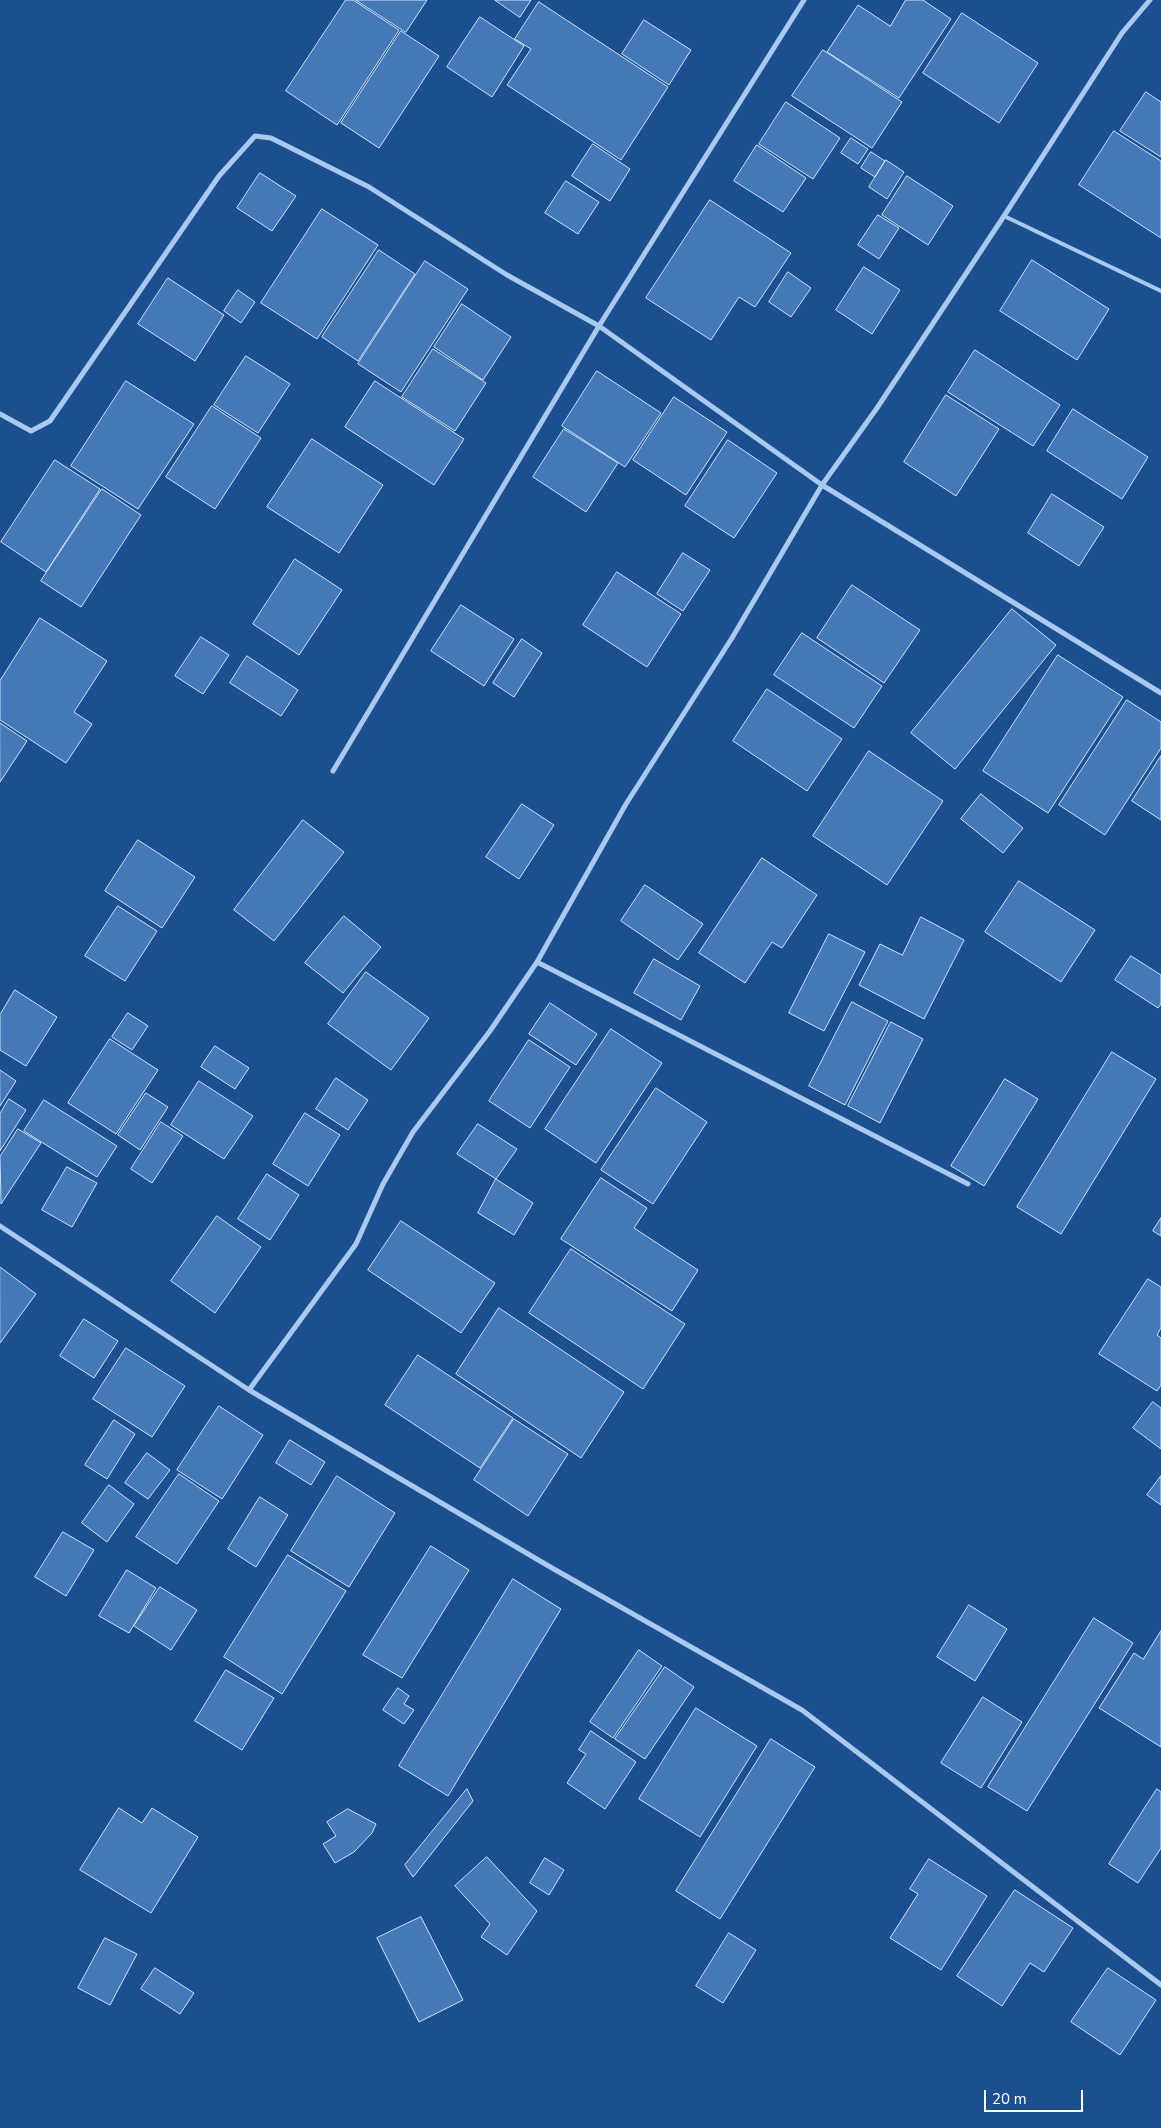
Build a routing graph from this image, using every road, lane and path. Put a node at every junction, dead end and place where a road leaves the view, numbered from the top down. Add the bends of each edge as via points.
1 (804, 0) edge
2 (1150, 0) edge
3 (1004, 216) junction
4 (1161, 291) edge
5 (599, 326) junction
6 (0, 414) edge
7 (822, 485) junction
8 (1161, 693) edge
9 (333, 771) dead end
10 (537, 962) junction
11 (968, 1184) dead end
12 (0, 1226) edge
13 (249, 1390) junction
14 (1161, 1985) edge

1 - 5 street
2 - 3 street via 1122,33
3 - 4 lane
3 - 7 street
5 - 6 street via 507,275 369,187 271,138 256,136 219,176 50,421 31,431
5 - 7 street
5 - 9 street
7 - 8 street
7 - 10 street via 732,638 626,804
10 - 11 street
10 - 13 street via 490,1031 413,1132 383,1184 356,1244
12 - 13 street
13 - 14 street via 802,1710

